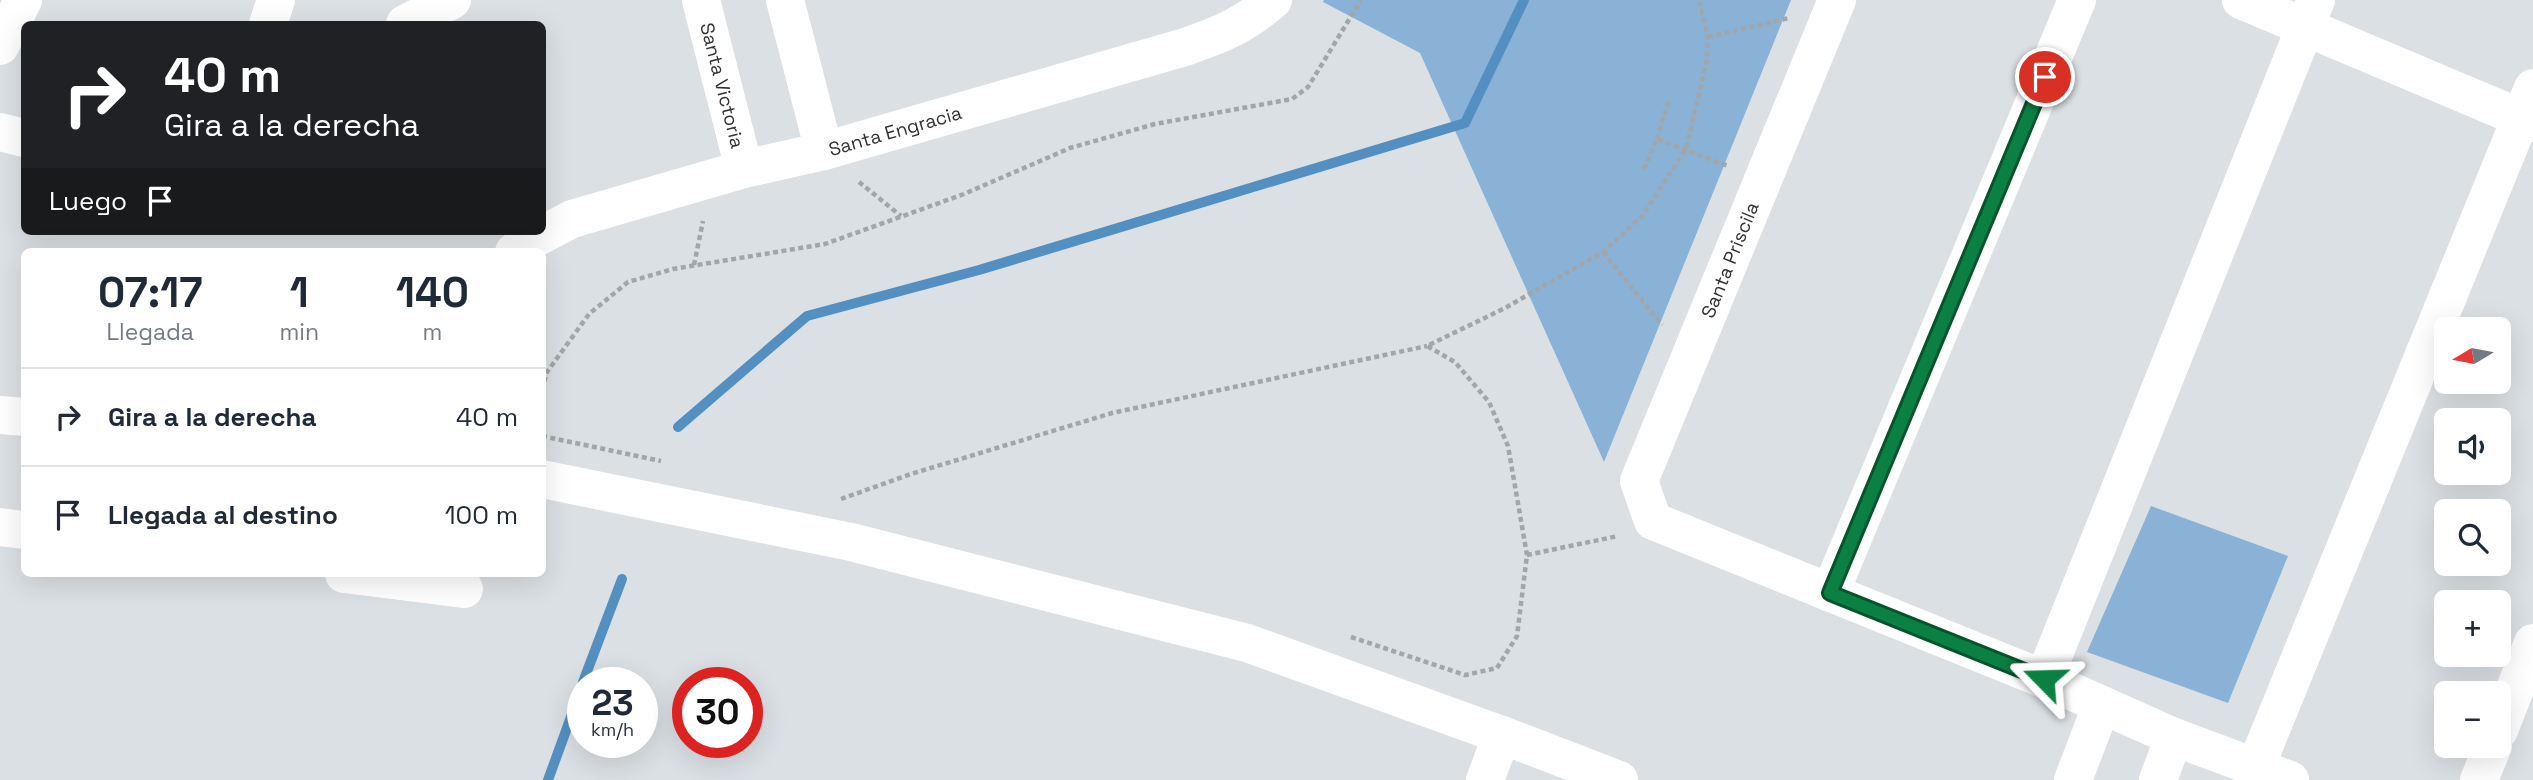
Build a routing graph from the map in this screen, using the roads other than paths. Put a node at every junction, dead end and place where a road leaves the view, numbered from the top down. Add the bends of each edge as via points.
1 (23, 0) edge
2 (276, 0) edge
3 (452, 0) edge
4 (701, 0) edge
5 (785, 0) edge
6 (1273, 0) edge
7 (2077, 0) edge
8 (2241, 0) edge
9 (1836, 4) edge
10 (2310, 14) edge
11 (269, 21) edge
12 (411, 21) edge
13 (0, 46) edge
14 (2529, 110) edge
15 (0, 132) edge
16 (21, 137) edge
17 (824, 151) junction
18 (744, 169) junction
19 (546, 233) edge
20 (541, 235) edge
21 (519, 248) edge
22 (0, 415) edge
23 (21, 417) edge
24 (546, 480) edge
25 (0, 527) edge
26 (21, 530) edge
27 (370, 577) edge
28 (464, 589) dead end
29 (1830, 593) junction
30 (2533, 643) edge
31 (2044, 679) junction
32 (2511, 699) edge
33 (2101, 707) junction
34 (1502, 735) junction
35 (2174, 737) junction
36 (2488, 758) edge
37 (2273, 773) edge
38 (1485, 780) edge
39 (1619, 780) edge
40 (2073, 780) edge
41 (2158, 780) edge
42 (2479, 780) edge

1 - 13 street
2 - 11 street
3 - 12 street
4 - 18 street, Santa Victoria
5 - 17 street
6 - 17 street, Santa Engracia via 1226,33 1185,47
7 - 29 street
8 - 10 street
9 - 29 street, Santa Priscila via 1639,481 1653,521
10 - 14 street
10 - 31 street
14 - 37 street
15 - 16 street
17 - 18 street, Santa Engracia
18 - 19 street, Santa Engracia via 572,219
20 - 21 street, Santa Engracia
22 - 23 street
24 - 34 street via 851,542 1247,643
25 - 26 street
27 - 28 street
29 - 31 street
30 - 32 street
31 - 33 street
33 - 35 street
33 - 40 street
34 - 38 street
34 - 39 street
35 - 37 street
35 - 41 street
36 - 42 street

